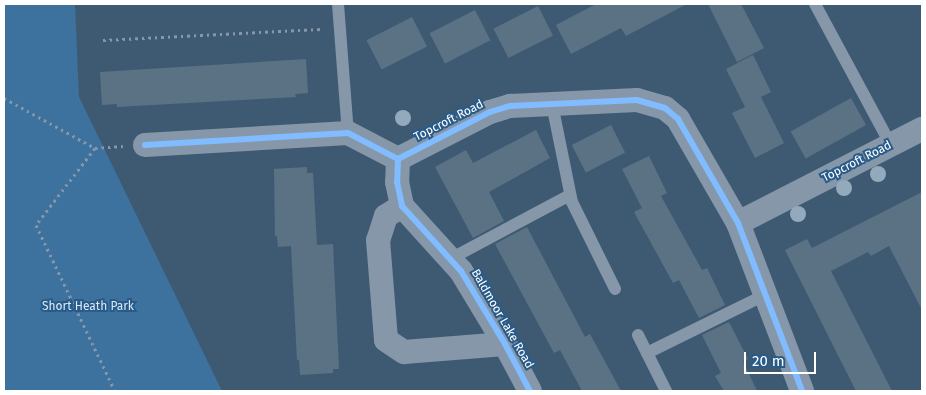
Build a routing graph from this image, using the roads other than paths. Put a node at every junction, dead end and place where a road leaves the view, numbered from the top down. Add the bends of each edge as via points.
1 (338, 4) edge
2 (815, 4) edge
3 (552, 104) junction
4 (922, 129) edge
5 (348, 133) junction
6 (145, 145) road end
7 (891, 145) junction
8 (398, 159) junction
9 (570, 195) junction
10 (402, 206) junction
11 (738, 223) junction
12 (450, 259) junction
13 (615, 289) dead end
14 (765, 295) junction
15 (638, 335) dead end
16 (505, 344) junction
17 (647, 352) junction
18 (530, 391) edge
19 (666, 391) edge
20 (802, 391) edge

1 - 5 lane
2 - 7 lane
3 - 8 street, Topcroft Road via 510,106 490,112
3 - 9 lane
3 - 11 street, Topcroft Road via 637,100 665,108 678,119
4 - 7 street, Topcroft Road
5 - 6 street
5 - 8 street
7 - 11 street, Topcroft Road
8 - 10 street via 397,182
9 - 12 lane
9 - 13 lane
10 - 12 street, Baldmoor Lake Road
10 - 16 street, Baldmoor Lake Road via 386,216 378,240 386,340 404,352
11 - 14 street, Topcroft Road
12 - 16 street, Baldmoor Lake Road via 461,271
14 - 17 lane
14 - 20 street
15 - 17 lane
16 - 18 street, Baldmoor Lake Road
17 - 19 lane

